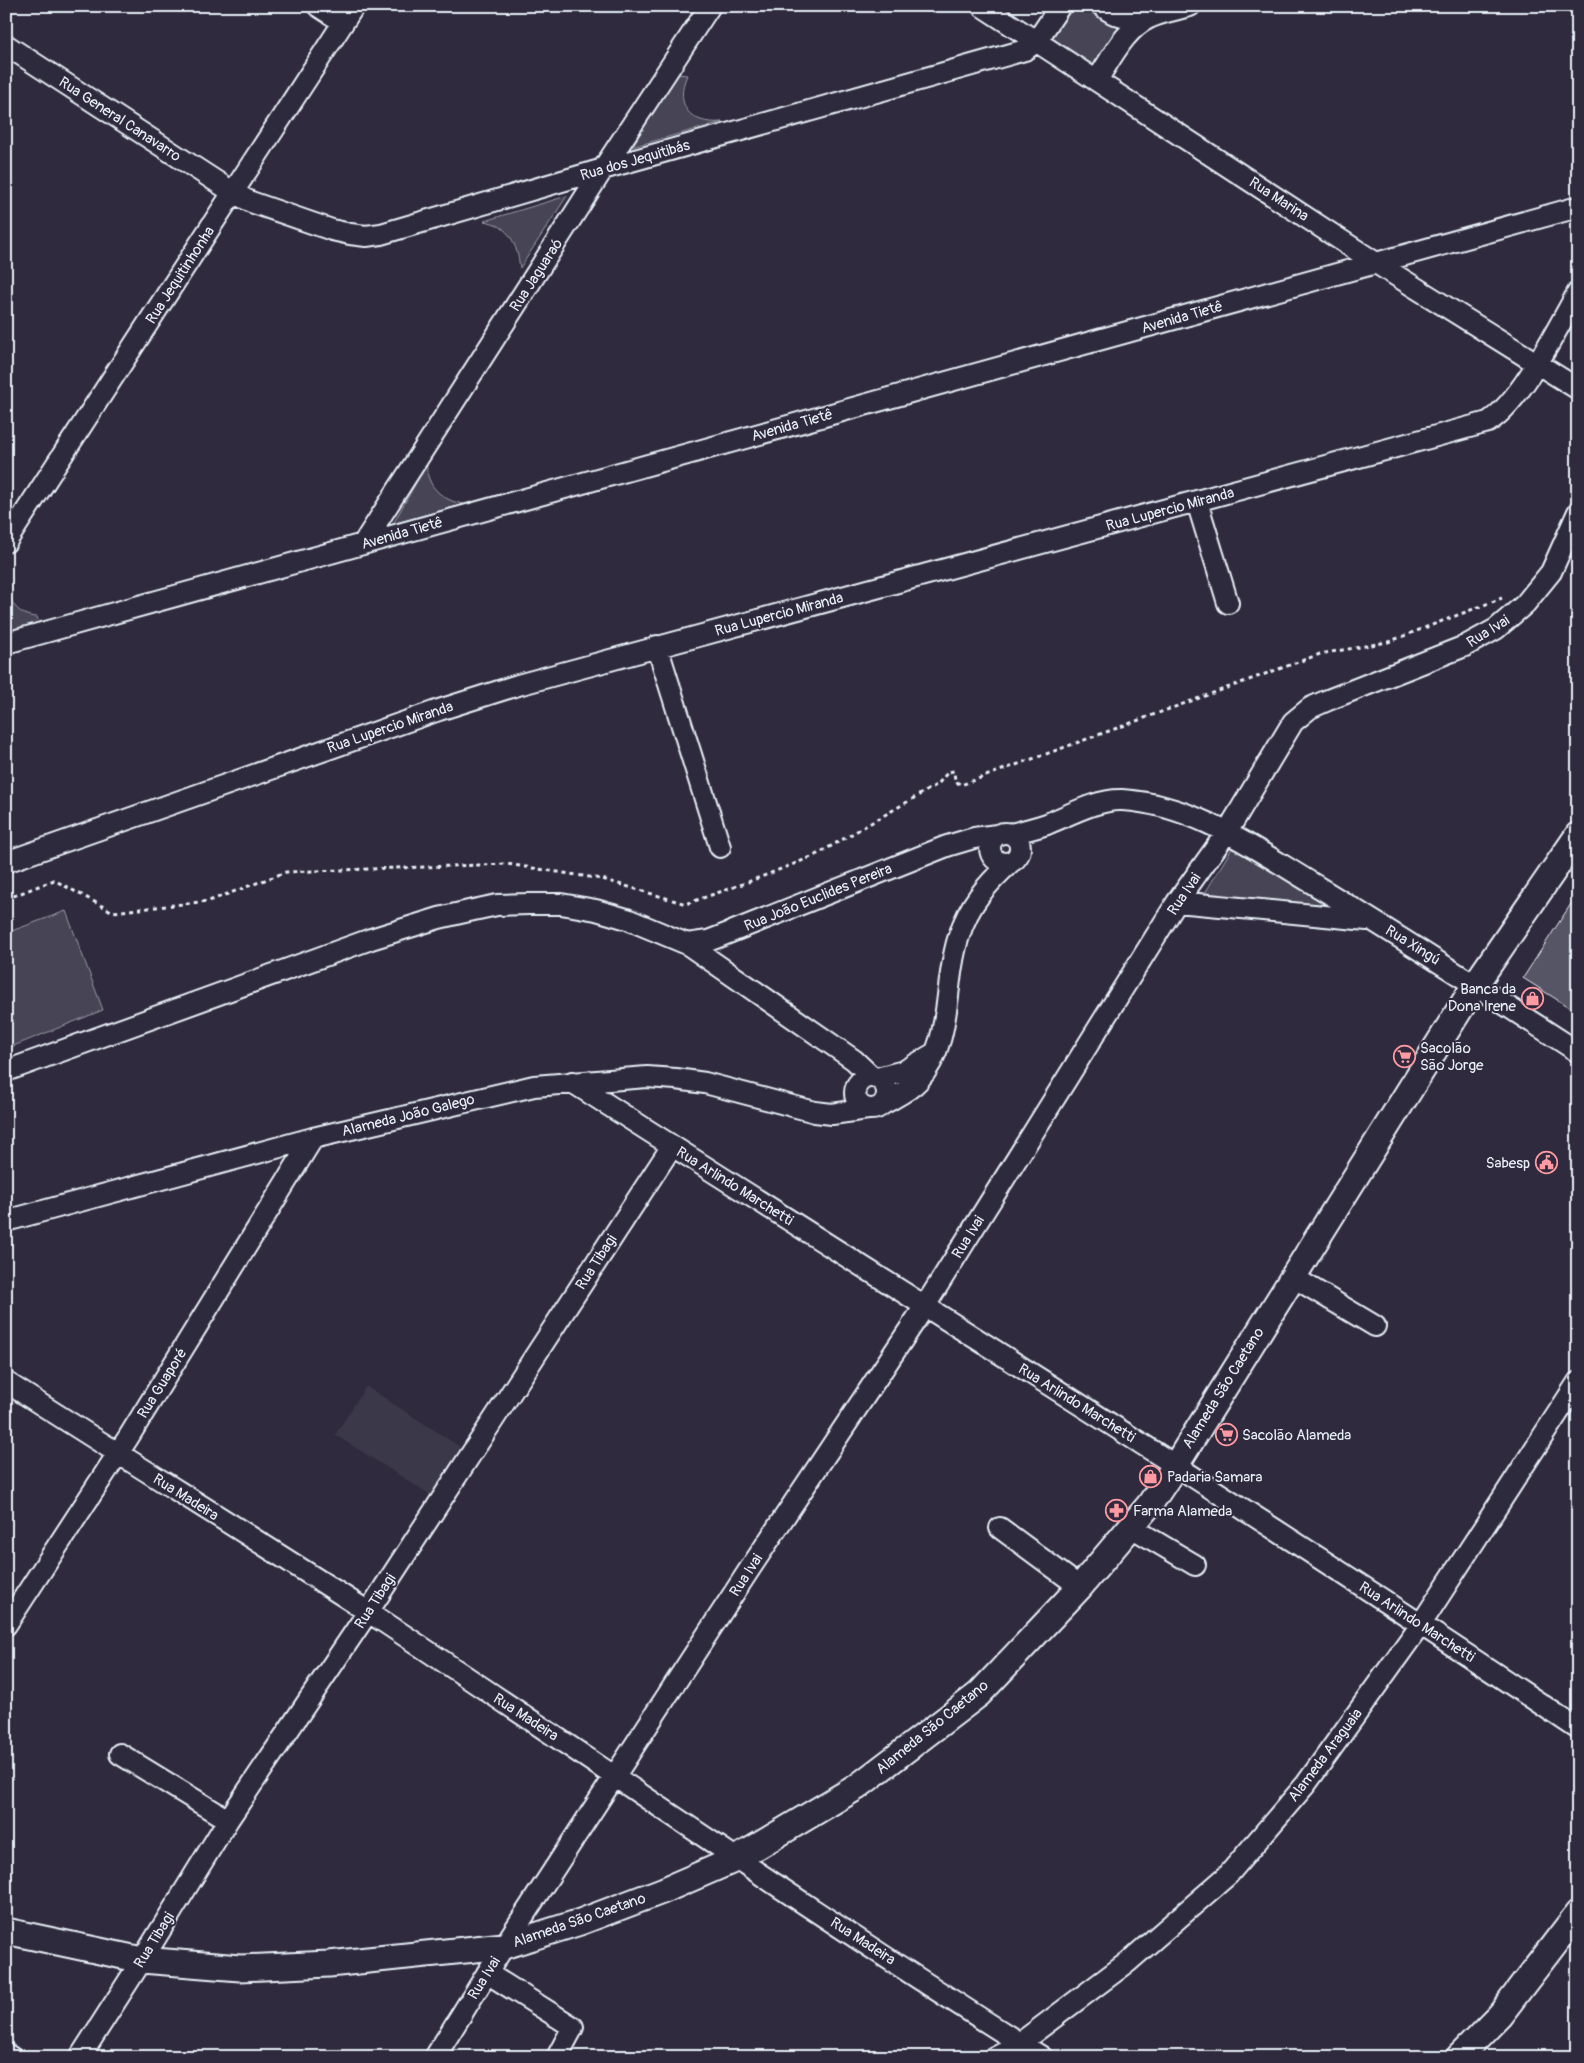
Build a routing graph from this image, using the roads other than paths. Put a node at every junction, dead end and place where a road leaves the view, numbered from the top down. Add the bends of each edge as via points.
1 (318, 6) edge
2 (710, 6) edge
3 (982, 6) edge
4 (1060, 6) edge
5 (1102, 6) edge
6 (1190, 6) edge
7 (349, 14) edge
8 (1148, 18) junction
9 (1036, 42) junction
10 (6, 46) edge
11 (1097, 80) junction
12 (603, 169) junction
13 (234, 193) junction
14 (1578, 207) edge
15 (1376, 263) junction
16 (1578, 292) edge
17 (1537, 364) junction
18 (1578, 389) edge
19 (1197, 502) junction
20 (1578, 512) edge
21 (6, 542) edge
22 (364, 544) junction
23 (1228, 603) dead end
24 (6, 643) edge
25 (657, 646) junction
26 (1227, 832) junction
27 (1578, 835) edge
28 (720, 847) dead end
29 (1003, 848) junction
30 (6, 862) edge
31 (1177, 902) junction
32 (1373, 920) junction
33 (687, 944) junction
34 (1475, 985) junction
35 (1578, 1052) edge
36 (934, 1053) junction
37 (6, 1071) edge
38 (866, 1081) junction
39 (572, 1082) junction
40 (876, 1107) junction
41 (815, 1112) junction
42 (314, 1138) junction
43 (672, 1146) junction
44 (6, 1221) edge
45 (1292, 1277) junction
46 (925, 1306) junction
47 (1375, 1326) dead end
48 (6, 1382) edge
49 (1578, 1382) edge
50 (118, 1454) junction
51 (1176, 1466) junction
52 (1131, 1527) junction
53 (1000, 1528) dead end
54 (1195, 1565) dead end
55 (1080, 1587) junction
56 (368, 1612) junction
57 (1421, 1624) junction
58 (6, 1625) edge
59 (1578, 1729) edge
60 (120, 1754) dead end
61 (616, 1776) junction
62 (228, 1820) junction
63 (736, 1859) junction
64 (1578, 1913) edge
65 (6, 1931) edge
66 (504, 1946) junction
67 (142, 1960) junction
68 (487, 1973) junction
69 (1020, 2043) junction
70 (6, 2054) edge
71 (10, 2057) edge
72 (80, 2057) edge
73 (435, 2057) edge
74 (557, 2057) edge
75 (994, 2057) edge
76 (1042, 2057) edge
77 (1459, 2057) edge

1 - 7 street
2 - 12 street, Rua Jaguaraó
3 - 9 street, Rua Marina
4 - 9 street
5 - 8 street via 1125,18
6 - 8 street
7 - 13 street, Rua Jequitinhonha
8 - 11 street via 1130,32
9 - 11 street, Rua Marina
9 - 12 street, Rua dos Jequitibás via 1025,50
10 - 13 street, Rua General Canavarro
11 - 15 street, Rua Marina
12 - 13 street, Rua dos Jequitibás via 412,226 366,236 332,230
12 - 22 street, Rua Jaguaraó
13 - 21 street, Rua Jequitinhonha
14 - 15 street, Avenida Tietê
15 - 17 street, Rua Marina
15 - 22 street, Avenida Tietê
16 - 17 street, Rua Lupercio Miranda
17 - 18 street, Rua Marina
17 - 19 street, Rua Lupercio Miranda via 1500,414 1488,422
19 - 23 street
19 - 25 street, Rua Lupercio Miranda
20 - 26 street, Rua Ivai via 1550,572 1525,604 1496,628 1465,646 1310,708 1293,722
22 - 24 street, Avenida Tietê
25 - 28 street
25 - 30 street, Rua Lupercio Miranda via 439,710
26 - 29 street via 1169,809 1120,800 1078,810
26 - 31 street, Rua Ivai
26 - 32 street, Rua Xingú
27 - 34 main road, Alameda São Caetano
29 - 33 street, Rua João Euclides Pereira via 974,838 947,846 708,941
29 - 36 street, Alameda João Galego via 958,938 940,1038
31 - 32 street, Rua Xingú
31 - 46 street, Rua Ivai
32 - 34 street, Rua Xingú
33 - 37 street via 596,910 562,904 497,905 439,918 371,939
33 - 38 street via 845,1055
34 - 35 street, Rua Xingú
34 - 45 main road, Alameda São Caetano
36 - 38 street via 904,1070
36 - 40 street, Alameda João Galego via 918,1080
38 - 40 street via 855,1093 859,1103
38 - 40 street via 881,1080 887,1088 887,1099
38 - 41 street
39 - 41 street, Alameda João Galego via 676,1079 705,1083
39 - 42 street, Alameda João Galego via 485,1096
39 - 43 street, Rua Arlindo Marchetti
40 - 41 street, Alameda João Galego via 838,1114
42 - 44 street, Alameda João Galego
42 - 50 street, Rua Guaporé
43 - 46 street, Rua Arlindo Marchetti
43 - 56 street, Rua Tibagi
45 - 47 street
45 - 51 main road, Alameda São Caetano
46 - 51 street, Rua Arlindo Marchetti
46 - 61 street, Rua Ivai
48 - 50 street, Rua Madeira
49 - 57 street, Alameda Araguaia
50 - 56 street, Rua Madeira
50 - 58 street, Rua Guaporé
51 - 52 main road, Alameda São Caetano
51 - 57 street, Rua Arlindo Marchetti
52 - 54 street
52 - 55 main road, Alameda São Caetano
53 - 55 street
55 - 63 main road, Alameda São Caetano via 979,1694 856,1787
56 - 61 street, Rua Madeira
56 - 62 street, Rua Tibagi
57 - 59 street, Rua Arlindo Marchetti
57 - 69 street, Alameda Araguaia via 1306,1784 1228,1875 1128,1962
60 - 62 street
61 - 63 street, Rua Madeira
61 - 66 street, Rua Ivai
62 - 67 street, Rua Tibagi
63 - 66 main road, Alameda São Caetano via 662,1891
63 - 69 street, Rua Madeira
64 - 77 main road via 1500,2014
65 - 67 main road, Alameda São Caetano
66 - 67 main road, Alameda São Caetano via 329,1964 240,1968
66 - 68 street, Rua Ivai
67 - 72 street, Rua Tibagi
68 - 73 street, Rua Ivai
68 - 74 street via 573,2027
69 - 75 street, Alameda Araguaia
69 - 76 street, Rua Madeira
70 - 71 street

